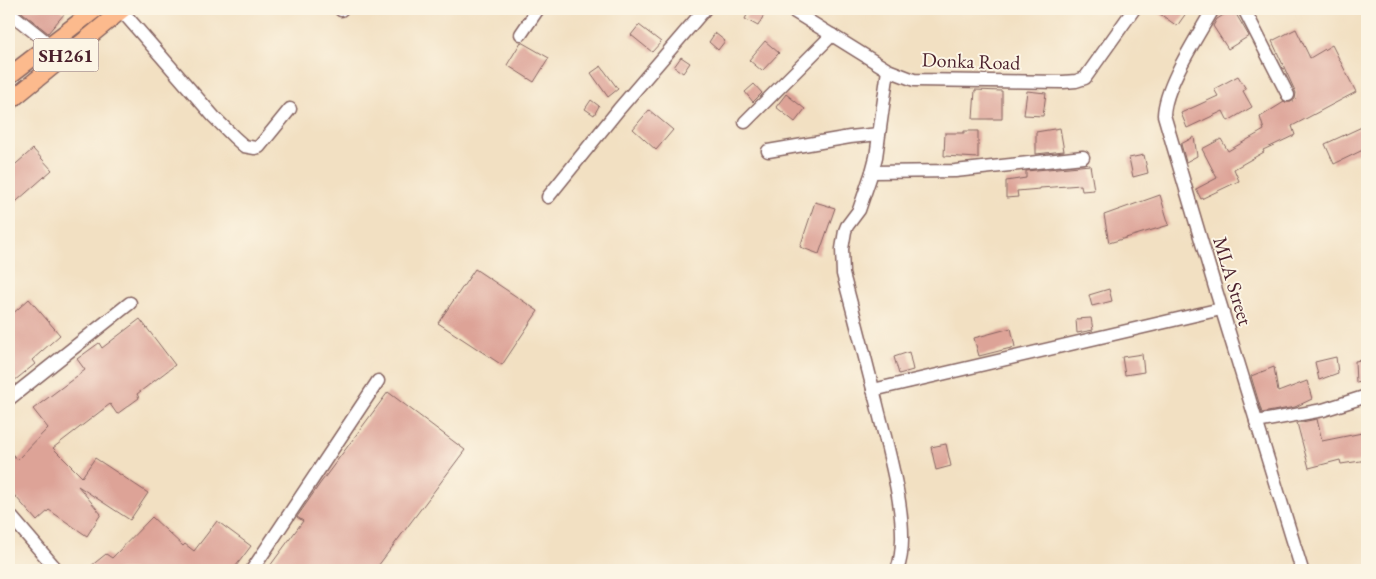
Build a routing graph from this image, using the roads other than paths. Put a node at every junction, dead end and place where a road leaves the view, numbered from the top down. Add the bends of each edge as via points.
1 (96, 9) edge
2 (538, 9) edge
3 (705, 9) edge
4 (790, 9) edge
5 (1134, 9) edge
6 (1213, 9) edge
7 (1244, 9) edge
8 (122, 10) edge
9 (9, 12) edge
10 (521, 34) dead end
11 (832, 35) junction
12 (49, 44) junction
13 (888, 70) junction
14 (9, 76) edge
15 (1288, 95) dead end
16 (9, 102) edge
17 (290, 109) dead end
18 (745, 122) dead end
19 (879, 134) junction
20 (768, 151) dead end
21 (1083, 157) dead end
22 (872, 172) junction
23 (548, 197) dead end
24 (130, 303) dead end
25 (1221, 309) junction
26 (378, 381) dead end
27 (873, 390) junction
28 (1367, 396) edge
29 (9, 399) edge
30 (1256, 422) junction
31 (9, 514) edge
32 (57, 570) edge
33 (252, 570) edge
34 (897, 570) edge
35 (1302, 570) edge

1 - 12 main road, SH261
2 - 10 street
3 - 23 street via 612,116
4 - 11 street, Donka Road
5 - 13 street, Donka Road via 1086,78 1076,81 914,80
6 - 25 street, MLA Street via 1171,86 1164,115
7 - 15 street
8 - 16 main road, SH261
8 - 17 street via 214,117 244,146 260,147
9 - 12 street
11 - 13 street, Donka Road
11 - 18 street
12 - 14 main road, SH261
13 - 19 street
19 - 20 street
19 - 22 street
21 - 22 street via 955,171
22 - 27 street via 859,210 847,226 842,249 843,274
24 - 29 street
25 - 27 street
25 - 30 street, MLA Street
26 - 33 street
27 - 34 street via 895,478 902,534
28 - 30 street via 1323,410
30 - 35 street, MLA Street
31 - 32 street

